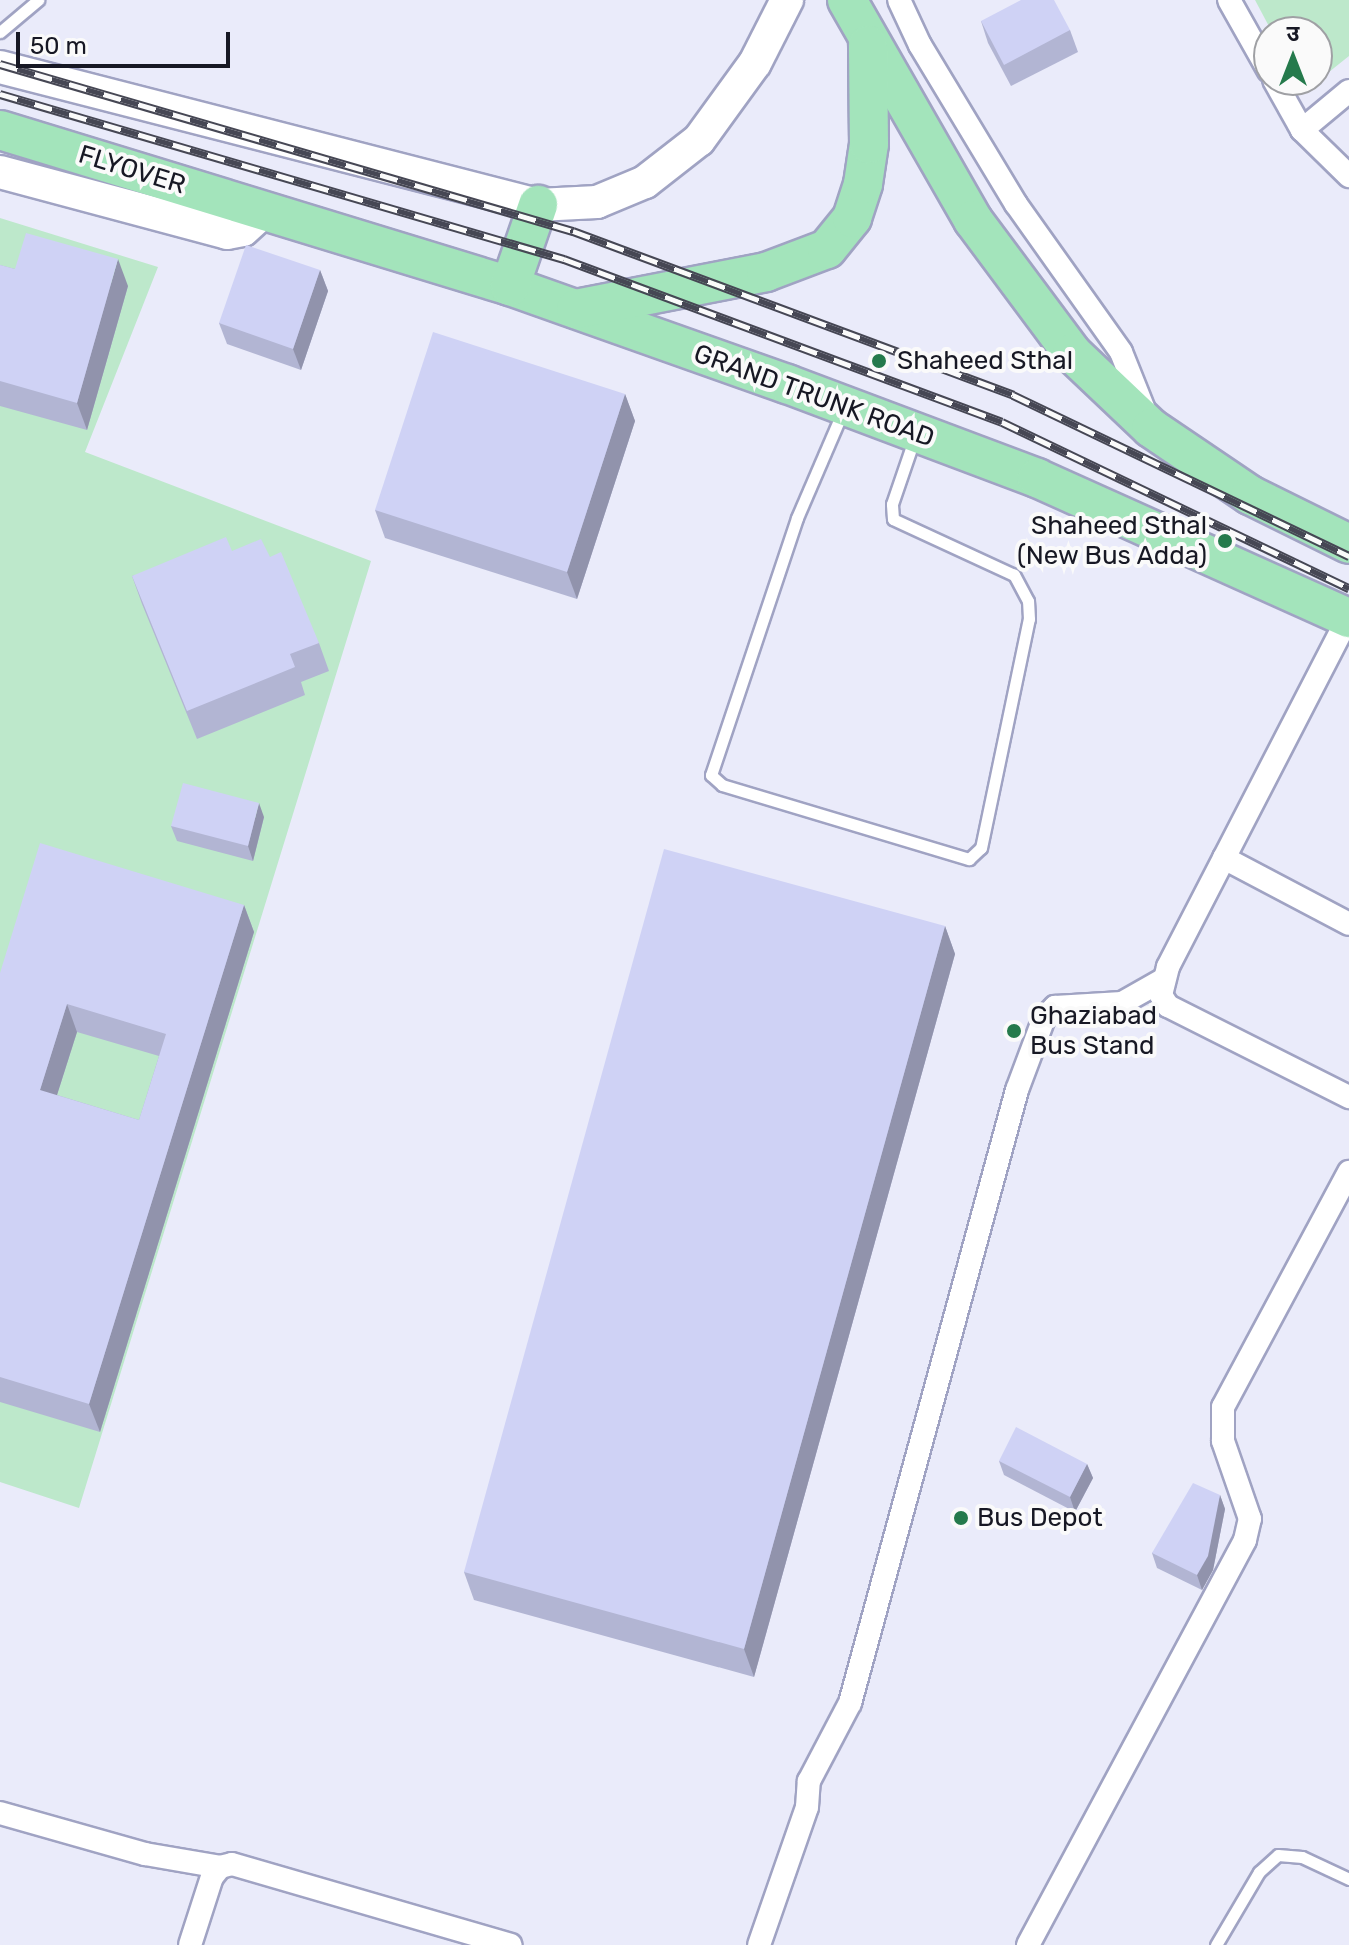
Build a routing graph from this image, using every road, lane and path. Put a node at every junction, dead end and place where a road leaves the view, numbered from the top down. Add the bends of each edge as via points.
1 (38, 0) edge
2 (787, 0) edge
3 (847, 0) edge
4 (899, 0) edge
5 (1229, 0) edge
6 (0, 32) edge
7 (868, 42) junction
8 (1253, 43) edge
9 (0, 67) edge
10 (1349, 91) edge
11 (1283, 96) edge
12 (0, 130) edge
13 (1302, 130) junction
14 (0, 172) edge
15 (1349, 176) edge
16 (250, 205) junction
17 (538, 205) junction
18 (510, 286) junction
19 (573, 310) junction
20 (846, 405) junction
21 (1151, 428) junction
22 (916, 433) junction
23 (1349, 544) edge
24 (1348, 618) edge
25 (1224, 858) junction
26 (1349, 924) edge
27 (1161, 981) junction
28 (1349, 1097) edge
29 (1349, 1172) edge
30 (0, 1813) edge
31 (220, 1867) junction
32 (1349, 1879) edge
33 (190, 1945) edge
34 (510, 1945) edge
35 (759, 1945) edge
36 (1028, 1945) edge
37 (1216, 1945) edge

1 - 6 lane
2 - 17 main road via 755,63 699,140 621,194 597,202
3 - 7 highway
4 - 21 street via 920,45 1016,204 1121,352
5 - 8 street
7 - 19 highway via 869,144 863,184 852,218 827,249 766,272
7 - 21 highway via 973,220 1072,353
9 - 17 main road
10 - 13 street
11 - 13 street
12 - 16 highway, FLYOVER
13 - 15 street
14 - 16 main road via 227,233 243,230
16 - 18 highway, GRAND TRUNK ROAD
17 - 18 highway
18 - 19 highway, GRAND TRUNK ROAD
19 - 20 highway, GRAND TRUNK ROAD
20 - 22 highway, GRAND TRUNK ROAD
20 - 22 lane via 797,518 711,775 722,785 969,859 981,848 1029,619 1028,601 1014,575 893,519 892,504
21 - 23 highway via 1250,495
22 - 24 highway, GRAND TRUNK ROAD via 1037,478
24 - 25 street
25 - 26 street
25 - 27 street
27 - 28 street via 1168,1006
27 - 35 street via 1122,1003 1055,1007 1044,1018 1017,1090 850,1703 809,1781 807,1807
29 - 36 street via 1223,1407 1223,1441 1250,1519 1245,1540
30 - 31 street via 145,1854
31 - 33 street
31 - 34 street via 246,1866
32 - 37 lane via 1302,1857 1278,1855 1259,1872

